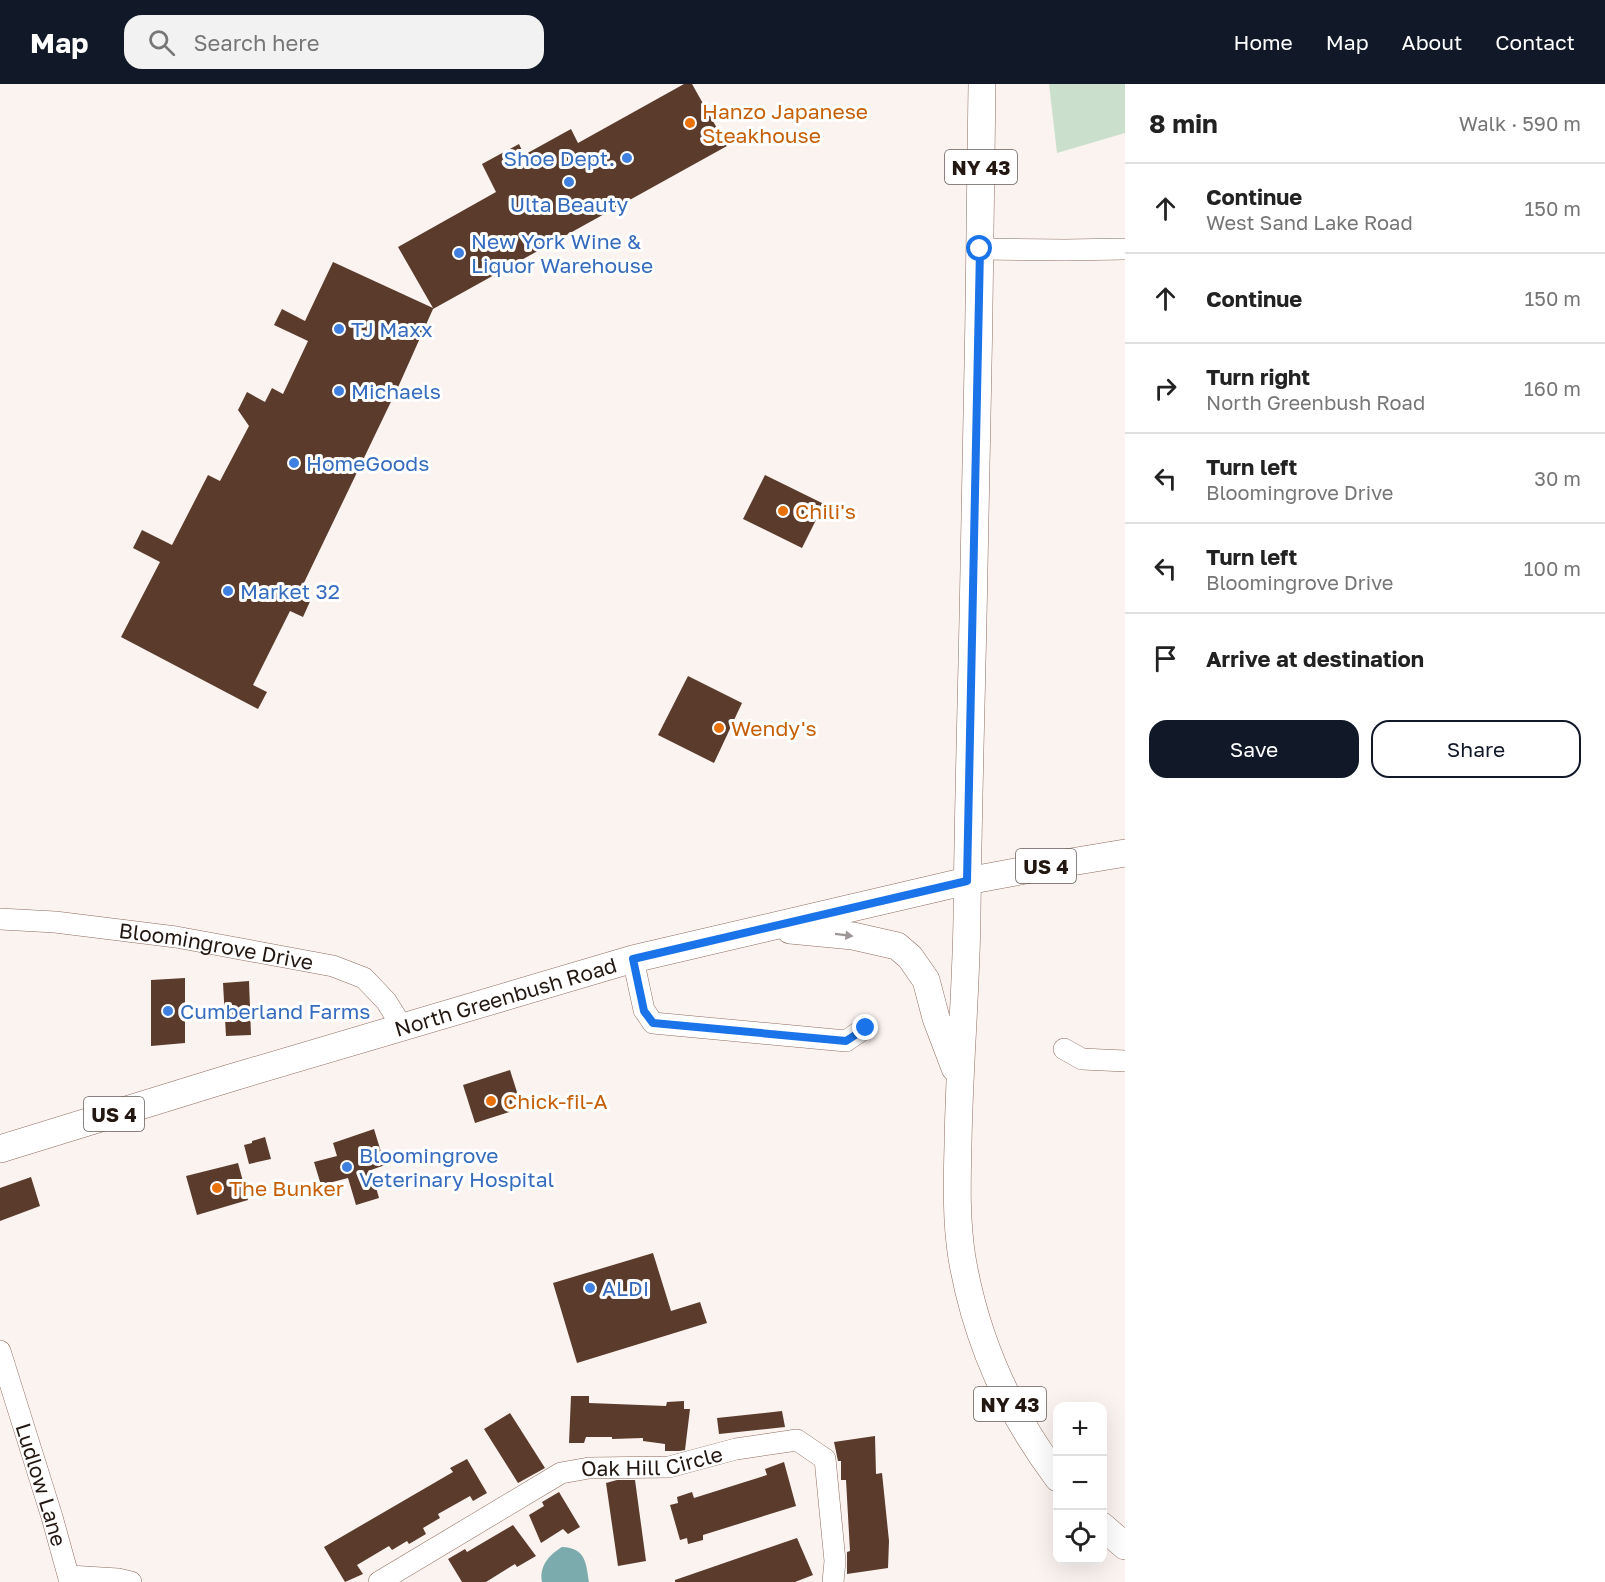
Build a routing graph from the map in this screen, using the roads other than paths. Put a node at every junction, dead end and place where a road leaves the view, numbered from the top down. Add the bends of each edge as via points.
1 (982, 84) edge
2 (980, 249) junction
3 (1125, 249) edge
4 (1125, 853) edge
5 (967, 881) junction
6 (0, 920) edge
7 (765, 928) junction
8 (633, 959) junction
9 (404, 1028) junction
10 (866, 1028) dead end
11 (1064, 1049) dead end
12 (1125, 1062) edge
13 (960, 1080) junction
14 (0, 1149) edge
15 (0, 1352) edge
16 (1053, 1472) edge
17 (1107, 1530) edge
18 (1125, 1546) edge
19 (69, 1579) edge
20 (131, 1582) edge
21 (379, 1582) edge
22 (833, 1582) edge

1 - 2 main road, NY 43
2 - 3 street
2 - 5 main road, NY 43
4 - 5 main road, North Greenbush Road / US 4
5 - 7 main road, North Greenbush Road / US 4
5 - 13 main road, NY 43
6 - 9 street, Bloomingrove Drive via 176,936 333,966 364,978
7 - 8 main road, North Greenbush Road / US 4
7 -> 13 main road via 853,936 897,946 926,980
8 - 9 main road, North Greenbush Road / US 4
8 - 10 street via 644,1011 653,1023 846,1041
9 - 14 main road, North Greenbush Road / US 4
11 - 12 street via 1082,1059
13 - 16 main road, NY 43 via 958,1209 968,1288 1004,1392 1021,1426
15 - 19 street, Ludlow Lane
17 - 18 main road
19 - 20 street
21 - 22 street, Oak Hill Circle via 561,1473 589,1468 669,1467 736,1449 796,1440 825,1459 835,1561

